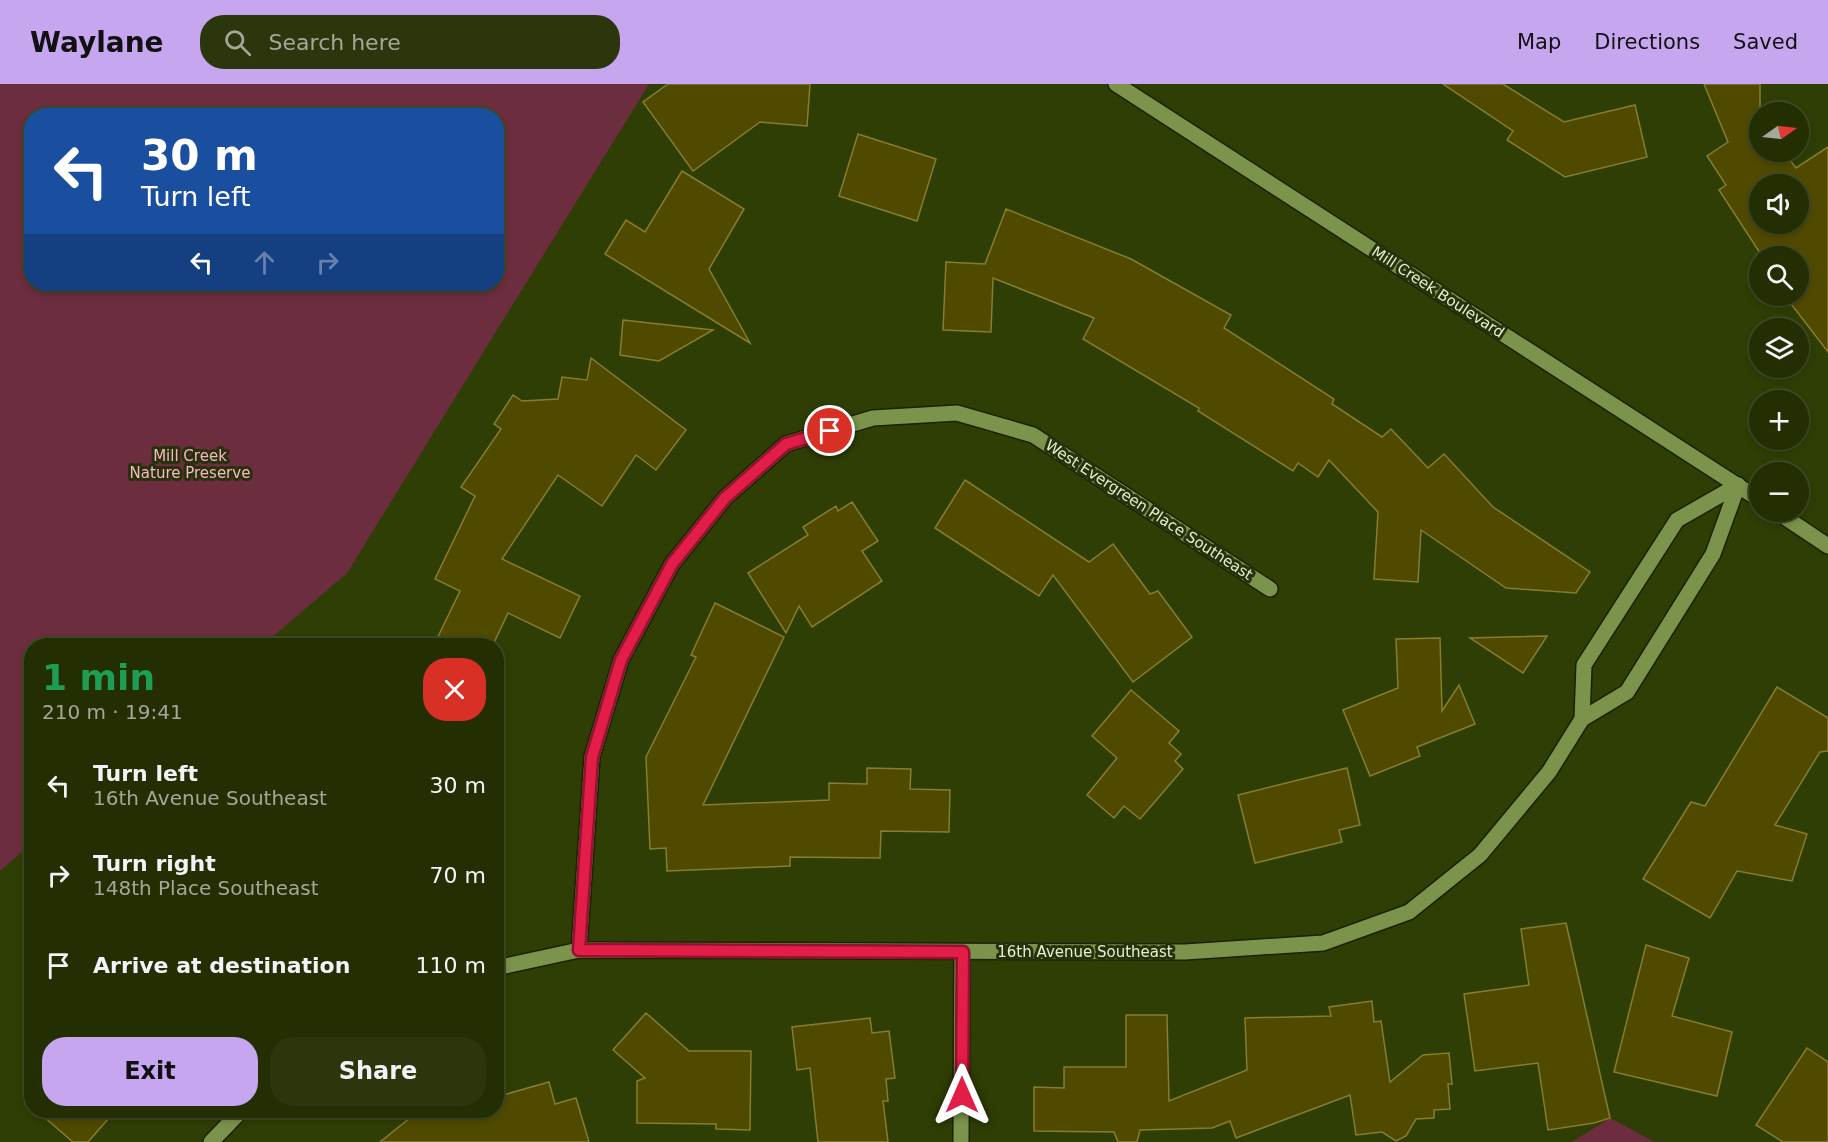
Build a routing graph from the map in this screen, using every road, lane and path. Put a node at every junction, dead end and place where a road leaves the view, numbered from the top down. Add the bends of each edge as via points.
1 (1116, 84) edge
2 (1738, 485) junction
3 (1749, 492) edge
4 (1792, 522) edge
5 (1828, 546) edge
6 (1270, 589) dead end
7 (1582, 719) junction
8 (579, 950) junction
9 (963, 952) junction
10 (504, 966) edge
11 (234, 1118) edge
12 (211, 1142) edge
13 (961, 1142) edge

1 - 2 street, Mill Creek Boulevard
2 - 3 street, Mill Creek Boulevard
2 - 7 street, 16th Avenue Southeast via 1713,554 1627,692
2 - 7 street, 16th Avenue Southeast via 1677,520 1584,665
4 - 5 street
6 - 8 street, West Evergreen Place Southeast via 1034,435 957,413 873,418 786,444 725,498 672,564 621,660 592,757
7 - 9 street, 16th Avenue Southeast via 1550,772 1480,855 1408,912 1323,943 1185,952
8 - 9 street, 16th Avenue Southeast
8 - 10 street, 16th Avenue Southeast
9 - 13 street
11 - 12 street

